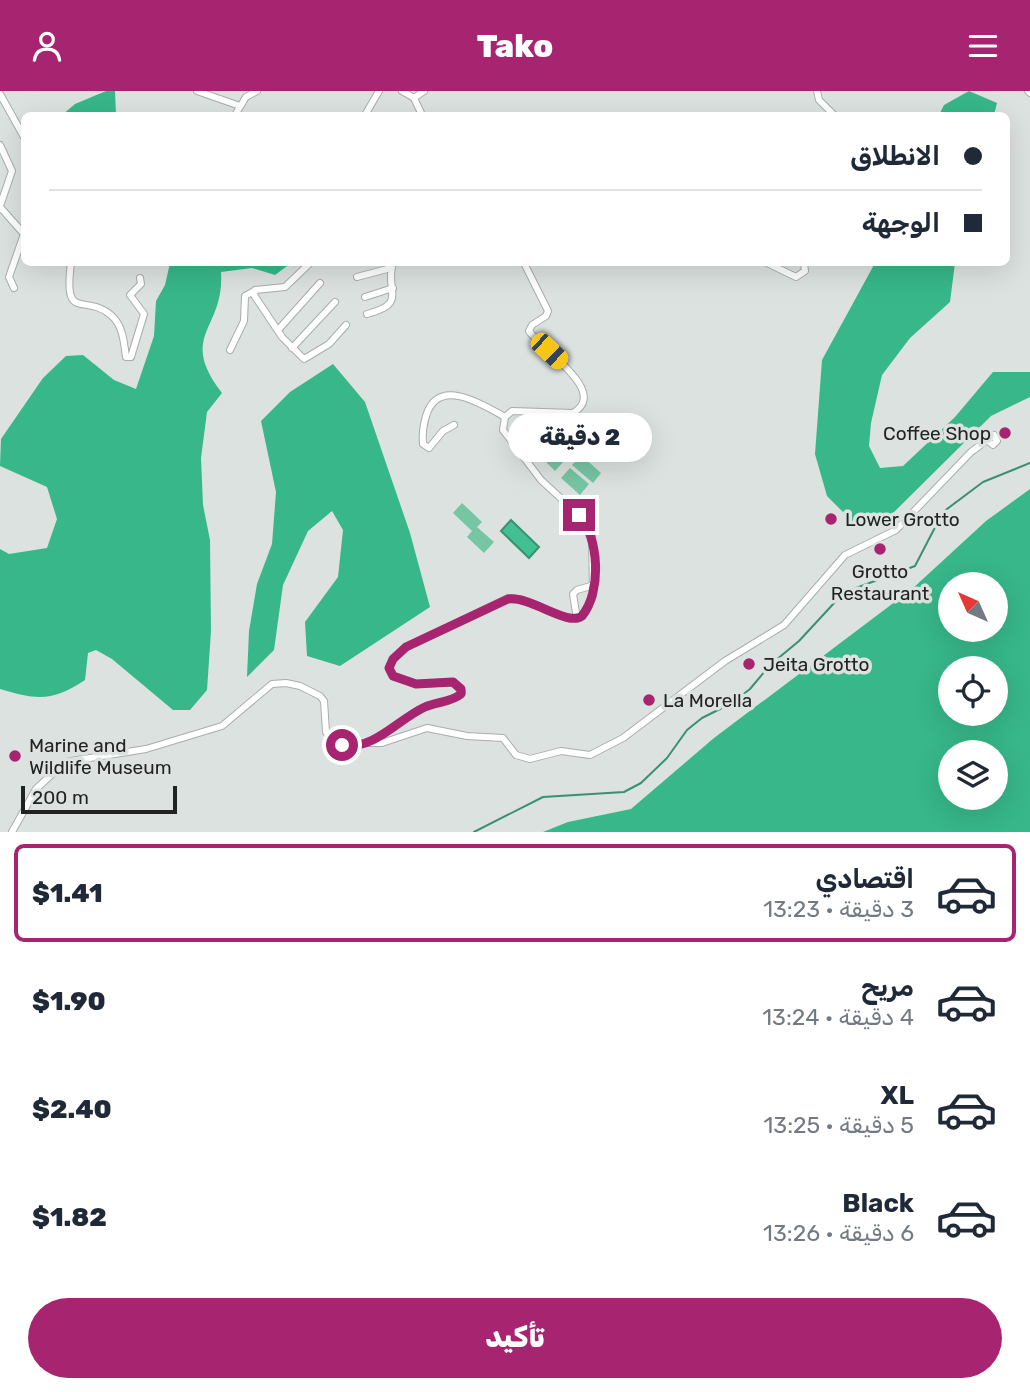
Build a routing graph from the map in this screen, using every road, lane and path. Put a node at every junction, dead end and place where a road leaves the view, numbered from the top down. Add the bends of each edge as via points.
1 (197, 91) edge
2 (257, 91) edge
3 (379, 91) edge
4 (402, 91) edge
5 (424, 91) edge
6 (817, 91) edge
7 (0, 94) edge
8 (414, 97) junction
9 (240, 106) junction
10 (237, 112) edge
11 (367, 112) edge
12 (421, 112) edge
13 (831, 112) edge
14 (21, 132) edge
15 (0, 145) edge
16 (0, 206) edge
17 (21, 230) edge
18 (21, 243) edge
19 (71, 266) edge
20 (307, 266) edge
21 (389, 266) edge
22 (392, 266) edge
23 (525, 266) edge
24 (773, 266) edge
25 (804, 266) edge
26 (357, 277) dead end
27 (140, 278) dead end
28 (320, 283) dead end
29 (14, 288) dead end
30 (122, 288) dead end
31 (393, 288) junction
32 (254, 291) junction
33 (130, 295) junction
34 (365, 297) dead end
35 (335, 302) dead end
36 (367, 314) dead end
37 (346, 325) dead end
38 (278, 330) junction
39 (292, 348) junction
40 (230, 350) dead end
41 (505, 417) junction
42 (454, 425) dead end
43 (987, 440) dead end
44 (594, 586) junction
45 (577, 619) junction
46 (366, 743) junction
47 (12, 832) edge

1 - 9 street
2 - 9 street
3 - 11 street
4 - 8 street
5 - 8 street
6 - 13 street
7 - 14 street
8 - 12 street
9 - 10 street
15 - 16 street via 12,171
16 - 17 street
18 - 29 street via 9,277
19 - 33 street via 69,294 74,302 112,317 124,339 126,357 131,357 144,314
20 - 32 street via 285,287
21 - 26 street
22 - 31 street
23 - 41 street via 548,311 529,331 571,372 583,400 573,413 518,409
24 - 25 street via 796,277
27 - 33 street via 141,284
28 - 38 street
30 - 33 street
31 - 34 street
31 - 36 street via 389,306
32 - 38 street
32 - 40 street via 245,296 244,321
35 - 39 street
37 - 39 street via 307,359
38 - 39 street
41 - 42 street via 468,398 443,396 432,402 427,412 423,444 429,448
41 - 44 street via 503,430 516,451 592,532
43 - 46 street via 896,530 845,555 781,628 725,661 623,738 590,755 561,751 530,759 516,755 503,738 428,728 382,743
44 - 45 street via 589,606
44 - 45 street via 573,594
45 - 46 street via 524,598 508,599 406,647 393,659 389,668 393,676 416,684 453,682 462,692 455,699 422,709
46 - 47 street via 349,746 332,740 323,725 324,701 314,691 272,684 222,726 146,749 65,762 36,789

